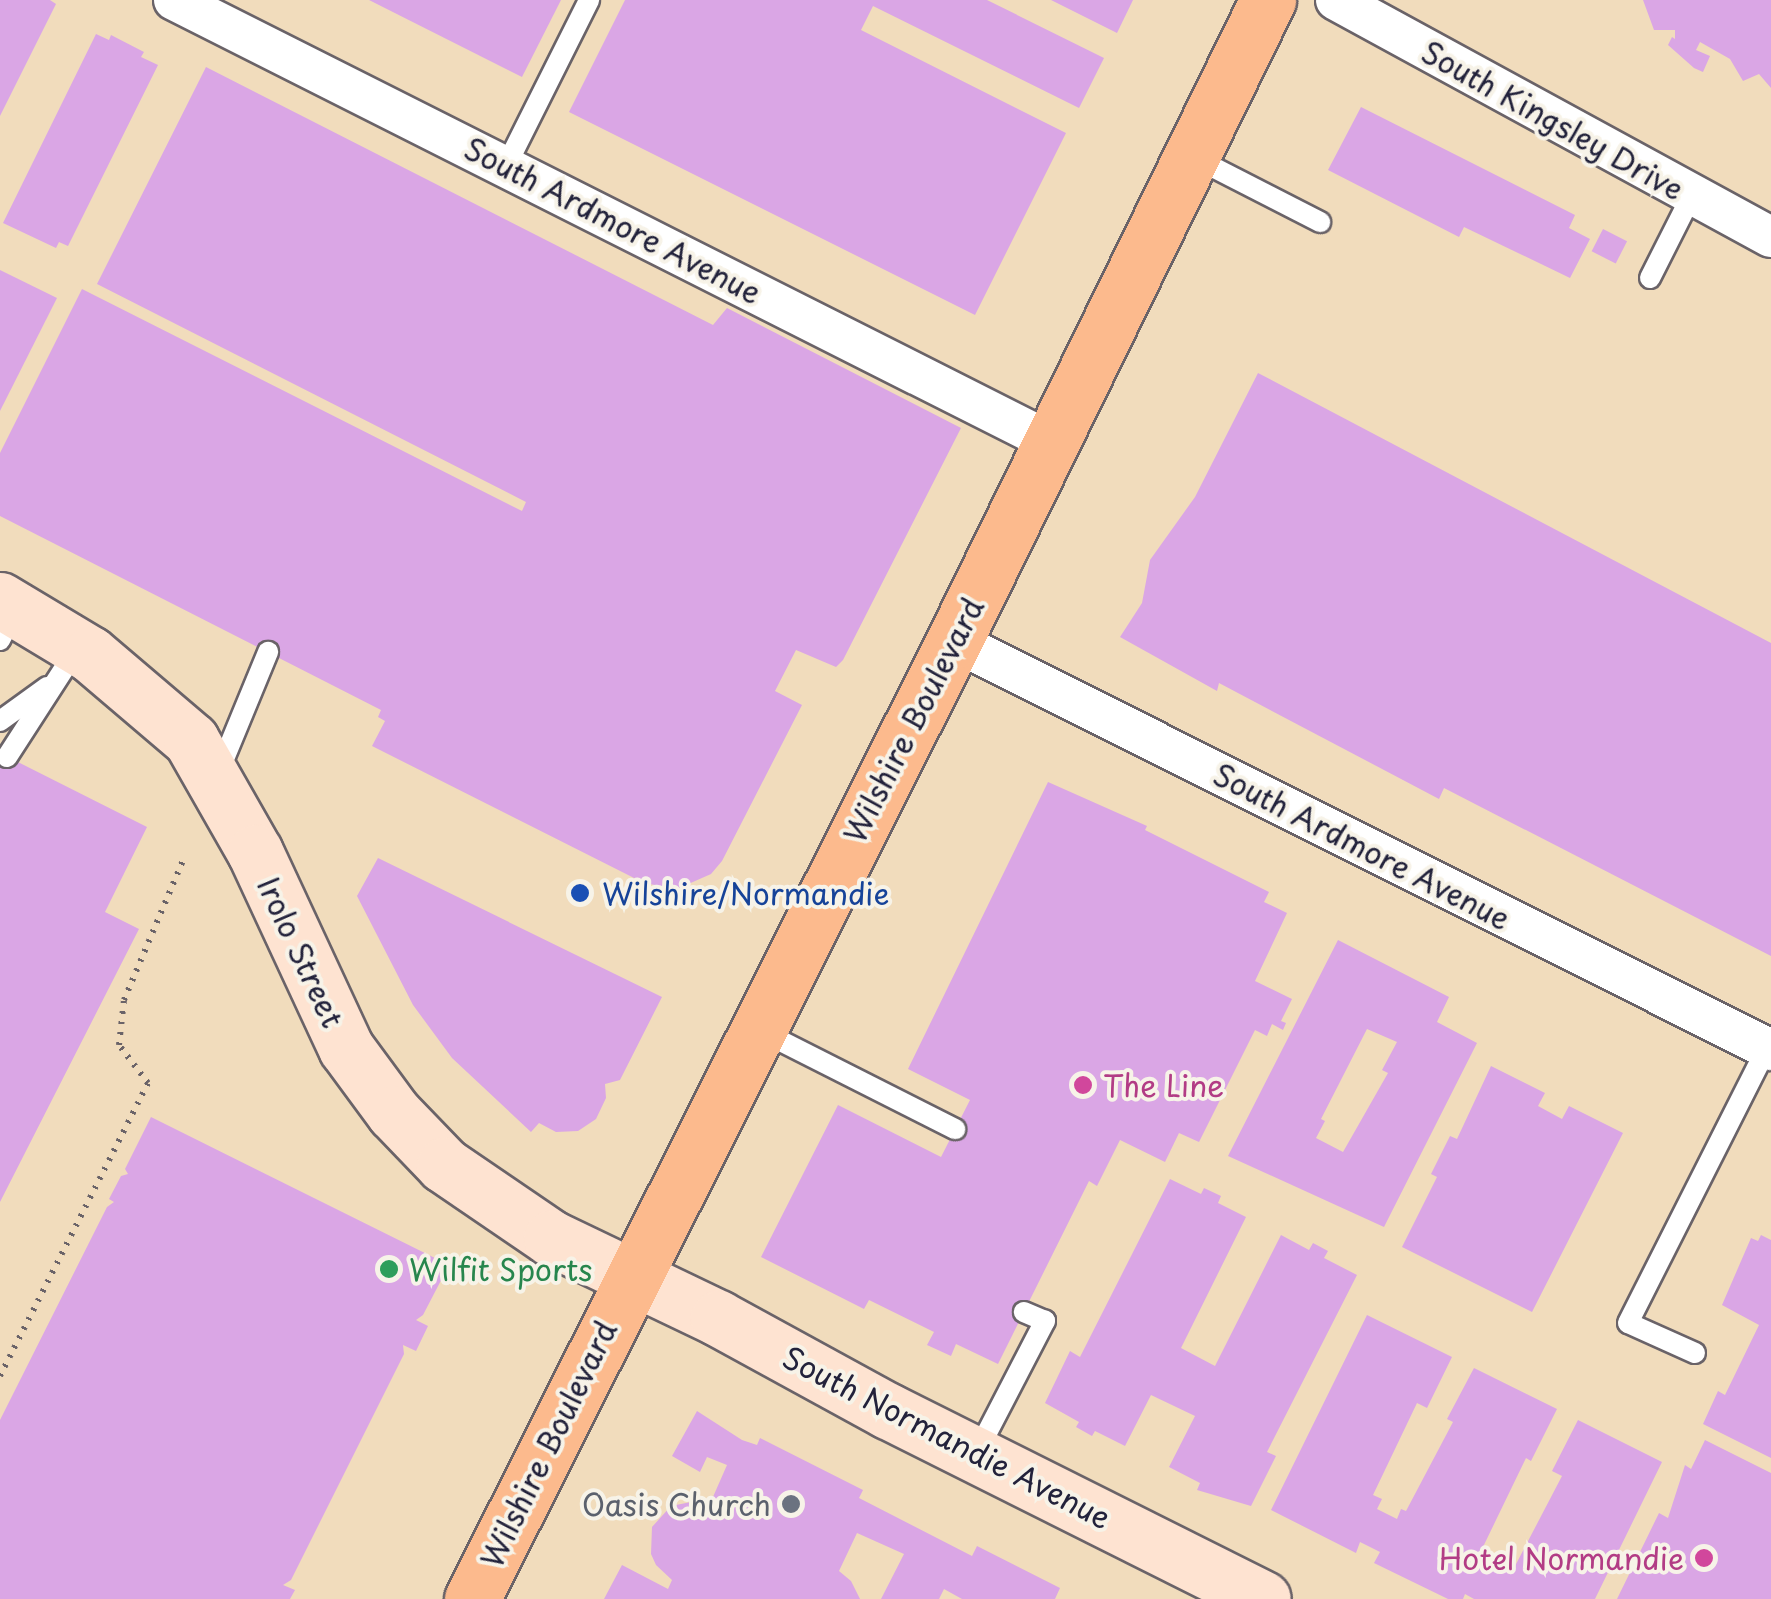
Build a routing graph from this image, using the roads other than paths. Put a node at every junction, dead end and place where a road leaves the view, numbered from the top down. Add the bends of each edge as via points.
1 (174, 0) edge
2 (589, 0) edge
3 (1268, 0) edge
4 (1336, 0) edge
5 (1191, 156) junction
6 (506, 166) junction
7 (1691, 197) junction
8 (1320, 222) dead end
9 (1771, 237) edge
10 (1650, 278) dead end
11 (1052, 442) junction
12 (5, 616) edge
13 (954, 642) junction
14 (268, 652) dead end
15 (68, 663) junction
16 (0, 721) edge
17 (7, 756) dead end
18 (216, 778) junction
19 (758, 1030) junction
20 (1769, 1049) edge
21 (956, 1129) dead end
22 (630, 1279) junction
23 (1024, 1312) dead end
24 (1695, 1353) dead end
25 (977, 1452) junction
26 (472, 1599) edge
27 (1263, 1599) edge

1 - 6 street, South Ardmore Avenue
2 - 6 lane
3 - 5 main road, Wilshire Boulevard
4 - 7 street, South Kingsley Drive
5 - 8 lane
5 - 11 main road, Wilshire Boulevard
6 - 11 street, South Ardmore Avenue
7 - 9 street, South Kingsley Drive
7 - 10 lane
11 - 13 main road, Wilshire Boulevard
12 - 15 main road, Irolo Street
13 - 19 main road, Wilshire Boulevard
13 - 20 street, South Ardmore Avenue
14 - 18 lane
15 - 16 lane
15 - 17 lane
15 - 18 main road, Irolo Street via 141,692 191,740
18 - 22 main road, Irolo Street via 346,1048 394,1113 444,1165 501,1208
19 - 21 lane
19 - 22 main road, Wilshire Boulevard
20 - 24 lane via 1628,1322
22 - 25 main road, South Normandie Avenue
22 - 26 main road, Wilshire Boulevard
23 - 25 lane via 1045,1321
25 - 27 main road, South Normandie Avenue

